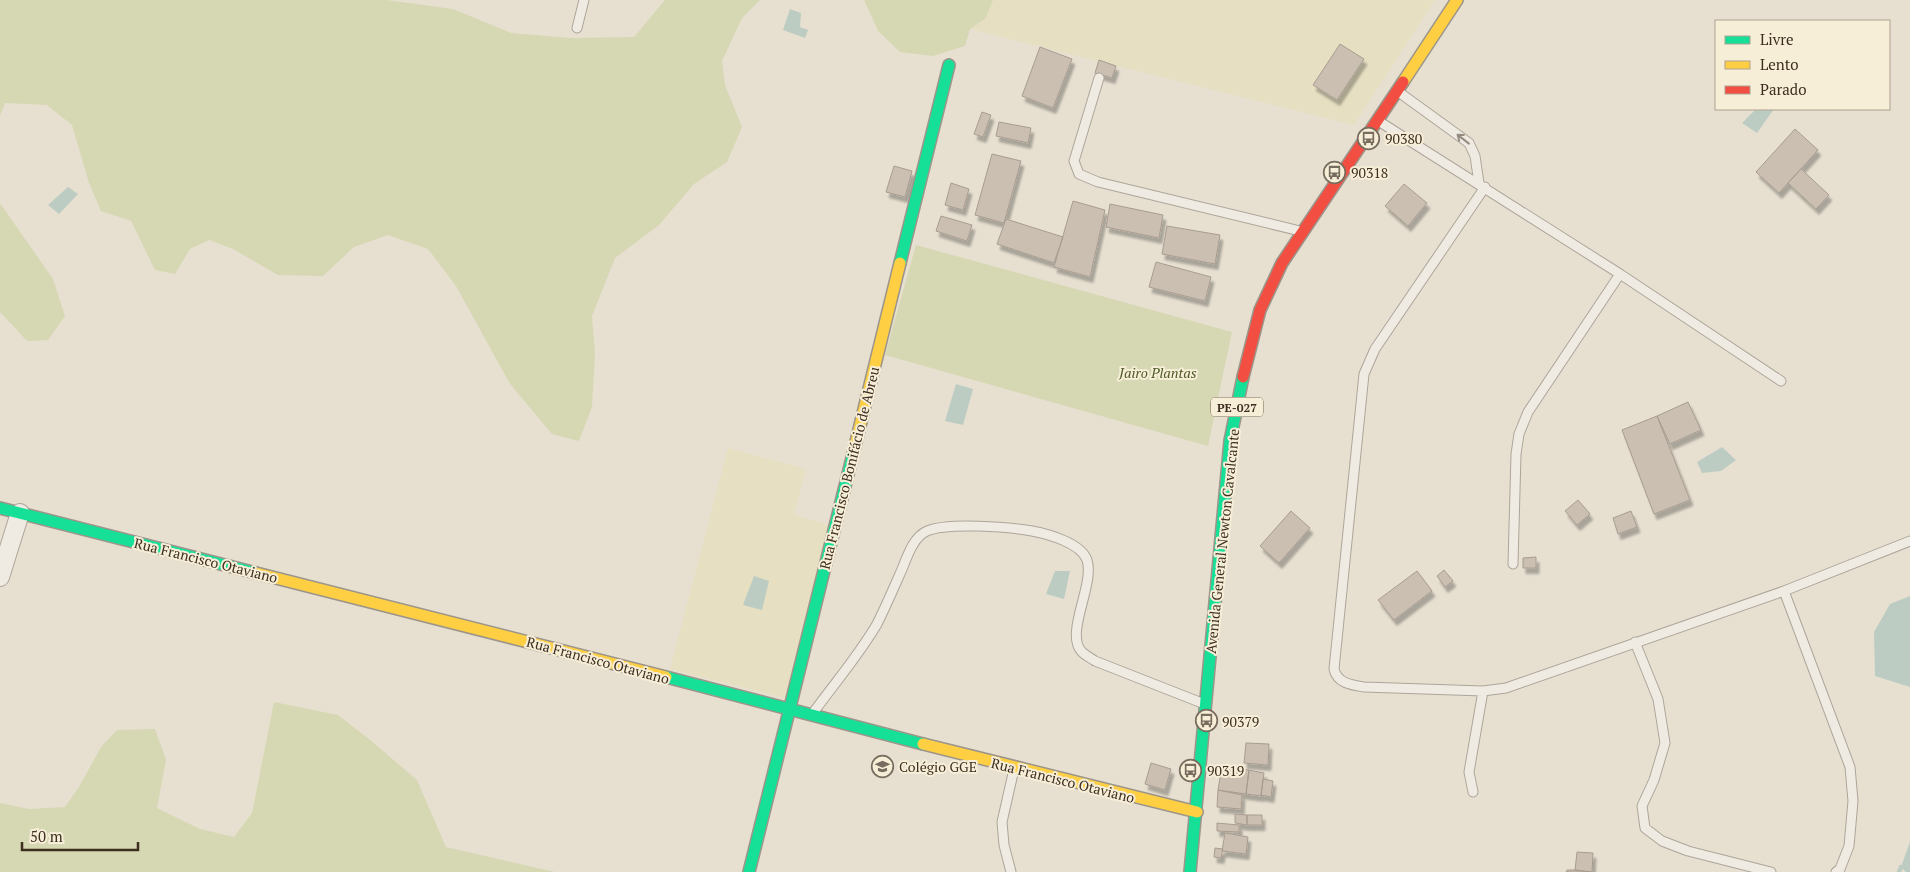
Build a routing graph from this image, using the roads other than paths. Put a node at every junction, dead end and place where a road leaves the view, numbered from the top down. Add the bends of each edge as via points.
1 (584, 0) edge
2 (1458, 0) edge
3 (577, 28) dead end
4 (949, 65) dead end
5 (1099, 78) dead end
6 (1397, 90) junction
7 (1376, 119) junction
8 (1482, 185) junction
9 (1302, 231) junction
10 (1620, 274) junction
11 (1781, 382) dead end
12 (0, 508) edge
13 (20, 513) junction
14 (1910, 541) edge
15 (1513, 564) dead end
16 (0, 577) edge
17 (1784, 591) junction
18 (1635, 642) junction
19 (1483, 690) junction
20 (1206, 705) junction
21 (790, 710) junction
22 (812, 715) junction
23 (1014, 768) junction
24 (1473, 792) dead end
25 (1197, 812) junction
26 (749, 872) edge
27 (1011, 872) edge
28 (1190, 872) edge
29 (1772, 872) edge
30 (1836, 872) edge

1 - 3 lane
2 - 6 street, Avenida General Newton Cavalcante / PE-027
4 - 21 street, Rua Francisco Bonifácio de Abreu
5 - 9 lane via 1074,161 1079,174 1098,182
6 - 7 street, Avenida General Newton Cavalcante / PE-027
8 -> 6 lane via 1469,144
7 - 8 lane
7 - 9 street, Avenida General Newton Cavalcante / PE-027
8 - 10 lane
8 - 19 lane via 1374,348 1364,374 1334,669 1335,675 1346,683 1364,687
9 - 20 street, Avenida General Newton Cavalcante / PE-027 via 1282,263 1260,310 1245,364 1230,441
10 - 11 lane
10 - 15 lane via 1528,412 1519,434
12 - 13 street, Rua Francisco Otaviano
13 - 16 street
13 - 21 street, Rua Francisco Otaviano
14 - 17 lane
17 - 18 lane
17 - 30 lane via 1850,767 1853,801 1849,846
18 - 19 lane via 1506,688
18 - 29 lane via 1658,700 1665,743 1642,806 1645,828 1662,841 1688,851
19 - 24 lane via 1469,772
20 - 22 lane via 1095,661 1081,651 1076,641 1077,627 1088,574 1087,560 1079,549 1064,540 1038,532 973,527 925,532 914,542 876,624
20 - 25 street, Avenida General Newton Cavalcante / PE-027
21 - 22 street, Rua Francisco Otaviano
21 - 26 street, Rua Francisco Bonifácio de Abreu
22 - 23 street, Rua Francisco Otaviano
23 - 25 street, Rua Francisco Otaviano
23 - 27 lane via 1002,822
25 - 28 street, Avenida General Newton Cavalcante / PE-027

